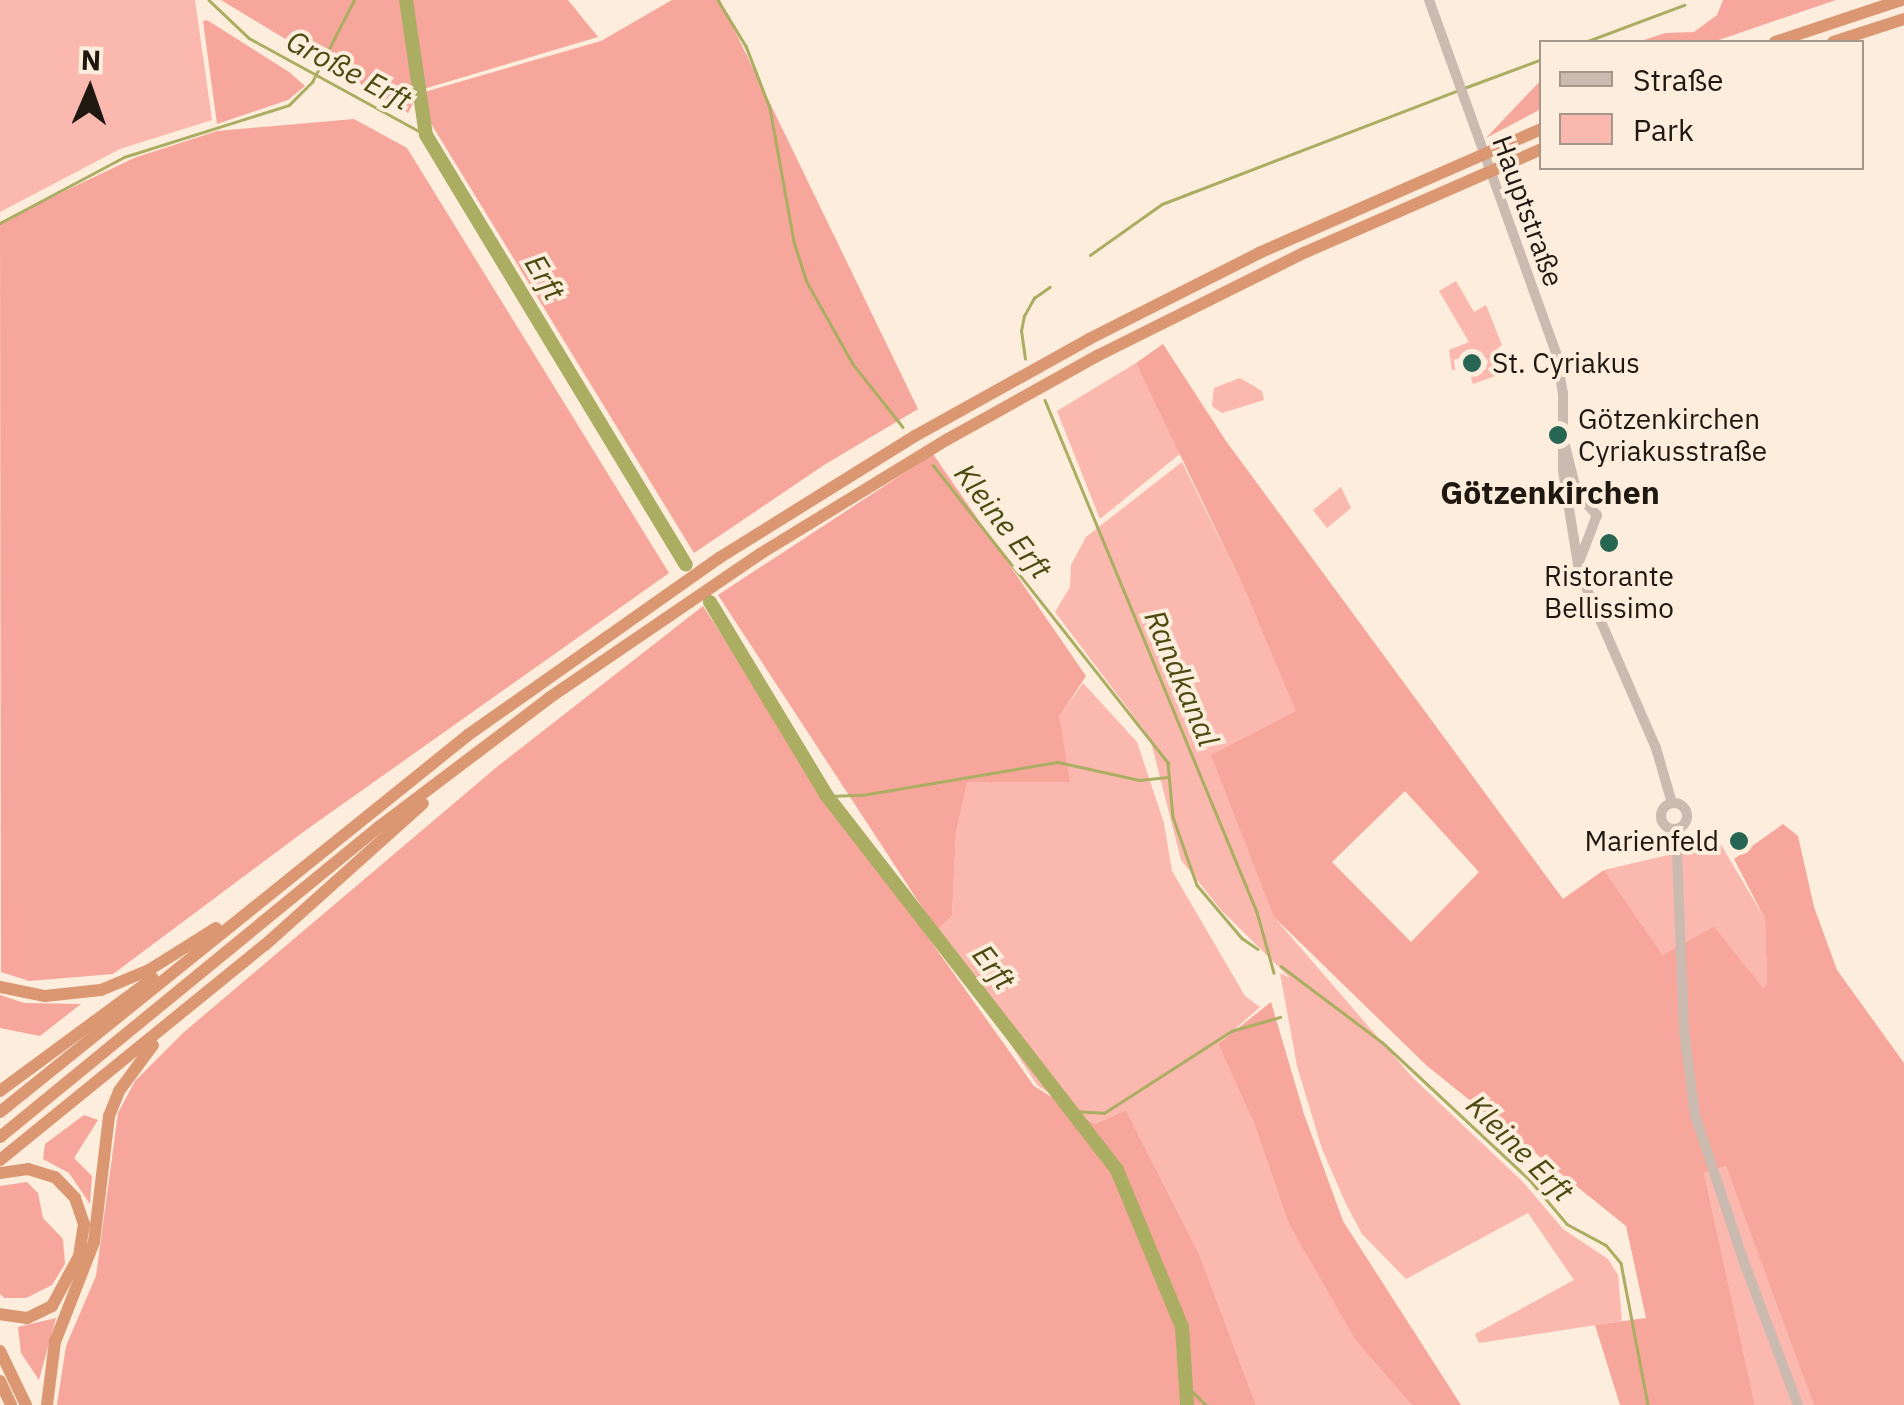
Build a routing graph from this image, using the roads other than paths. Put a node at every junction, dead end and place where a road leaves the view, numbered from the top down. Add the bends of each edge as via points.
1 (1429, 0) edge
2 (1902, 0) edge
3 (1904, 18) edge
4 (1782, 40) edge
5 (1839, 40) edge
6 (1539, 131) edge
7 (1539, 150) edge
8 (1564, 442) junction
9 (1584, 504) junction
10 (1571, 511) junction
11 (1574, 529) junction
12 (1587, 532) junction
13 (1579, 562) junction
14 (480, 750) junction
15 (1672, 803) junction
16 (1676, 829) junction
17 (252, 906) junction
18 (222, 924) junction
19 (0, 988) edge
20 (180, 1015) junction
21 (0, 1091) edge
22 (0, 1112) edge
23 (0, 1136) edge
24 (0, 1160) edge
25 (0, 1173) edge
26 (0, 1314) edge
27 (0, 1352) edge
28 (0, 1382) edge
29 (11, 1405) edge
30 (26, 1405) edge
31 (47, 1405) edge
32 (1798, 1405) edge

1 - 8 main road, Hauptstraße via 1556,353
2 - 4 highway
3 - 5 highway
6 - 17 highway via 1152,306 836,484 553,672
7 - 14 highway via 1225,290 948,438 714,584
8 - 9 main road, Hauptstraße
8 - 10 main road, Hauptstraße
9 - 10 main road
9 - 12 main road, Hauptstraße via 1596,515
10 - 11 main road, Hauptstraße
11 - 12 main road
11 - 13 main road, Hauptstraße
12 - 13 main road, Hauptstraße
13 - 15 main road, Hauptstraße
14 - 20 highway via 336,884
14 - 23 highway
15 - 16 main road via 1661,817
15 - 16 main road via 1688,815
16 - 32 main road via 1684,1031 1696,1115
17 - 18 highway
17 - 22 highway
18 - 19 highway via 149,970 101,990 45,996
18 - 21 highway
20 - 24 highway
20 - 31 highway via 134,1067 109,1116 94,1242 55,1342
25 - 26 highway via 28,1169 55,1177 76,1198 84,1224 79,1256 52,1306 27,1318
27 - 30 highway
28 - 29 highway

